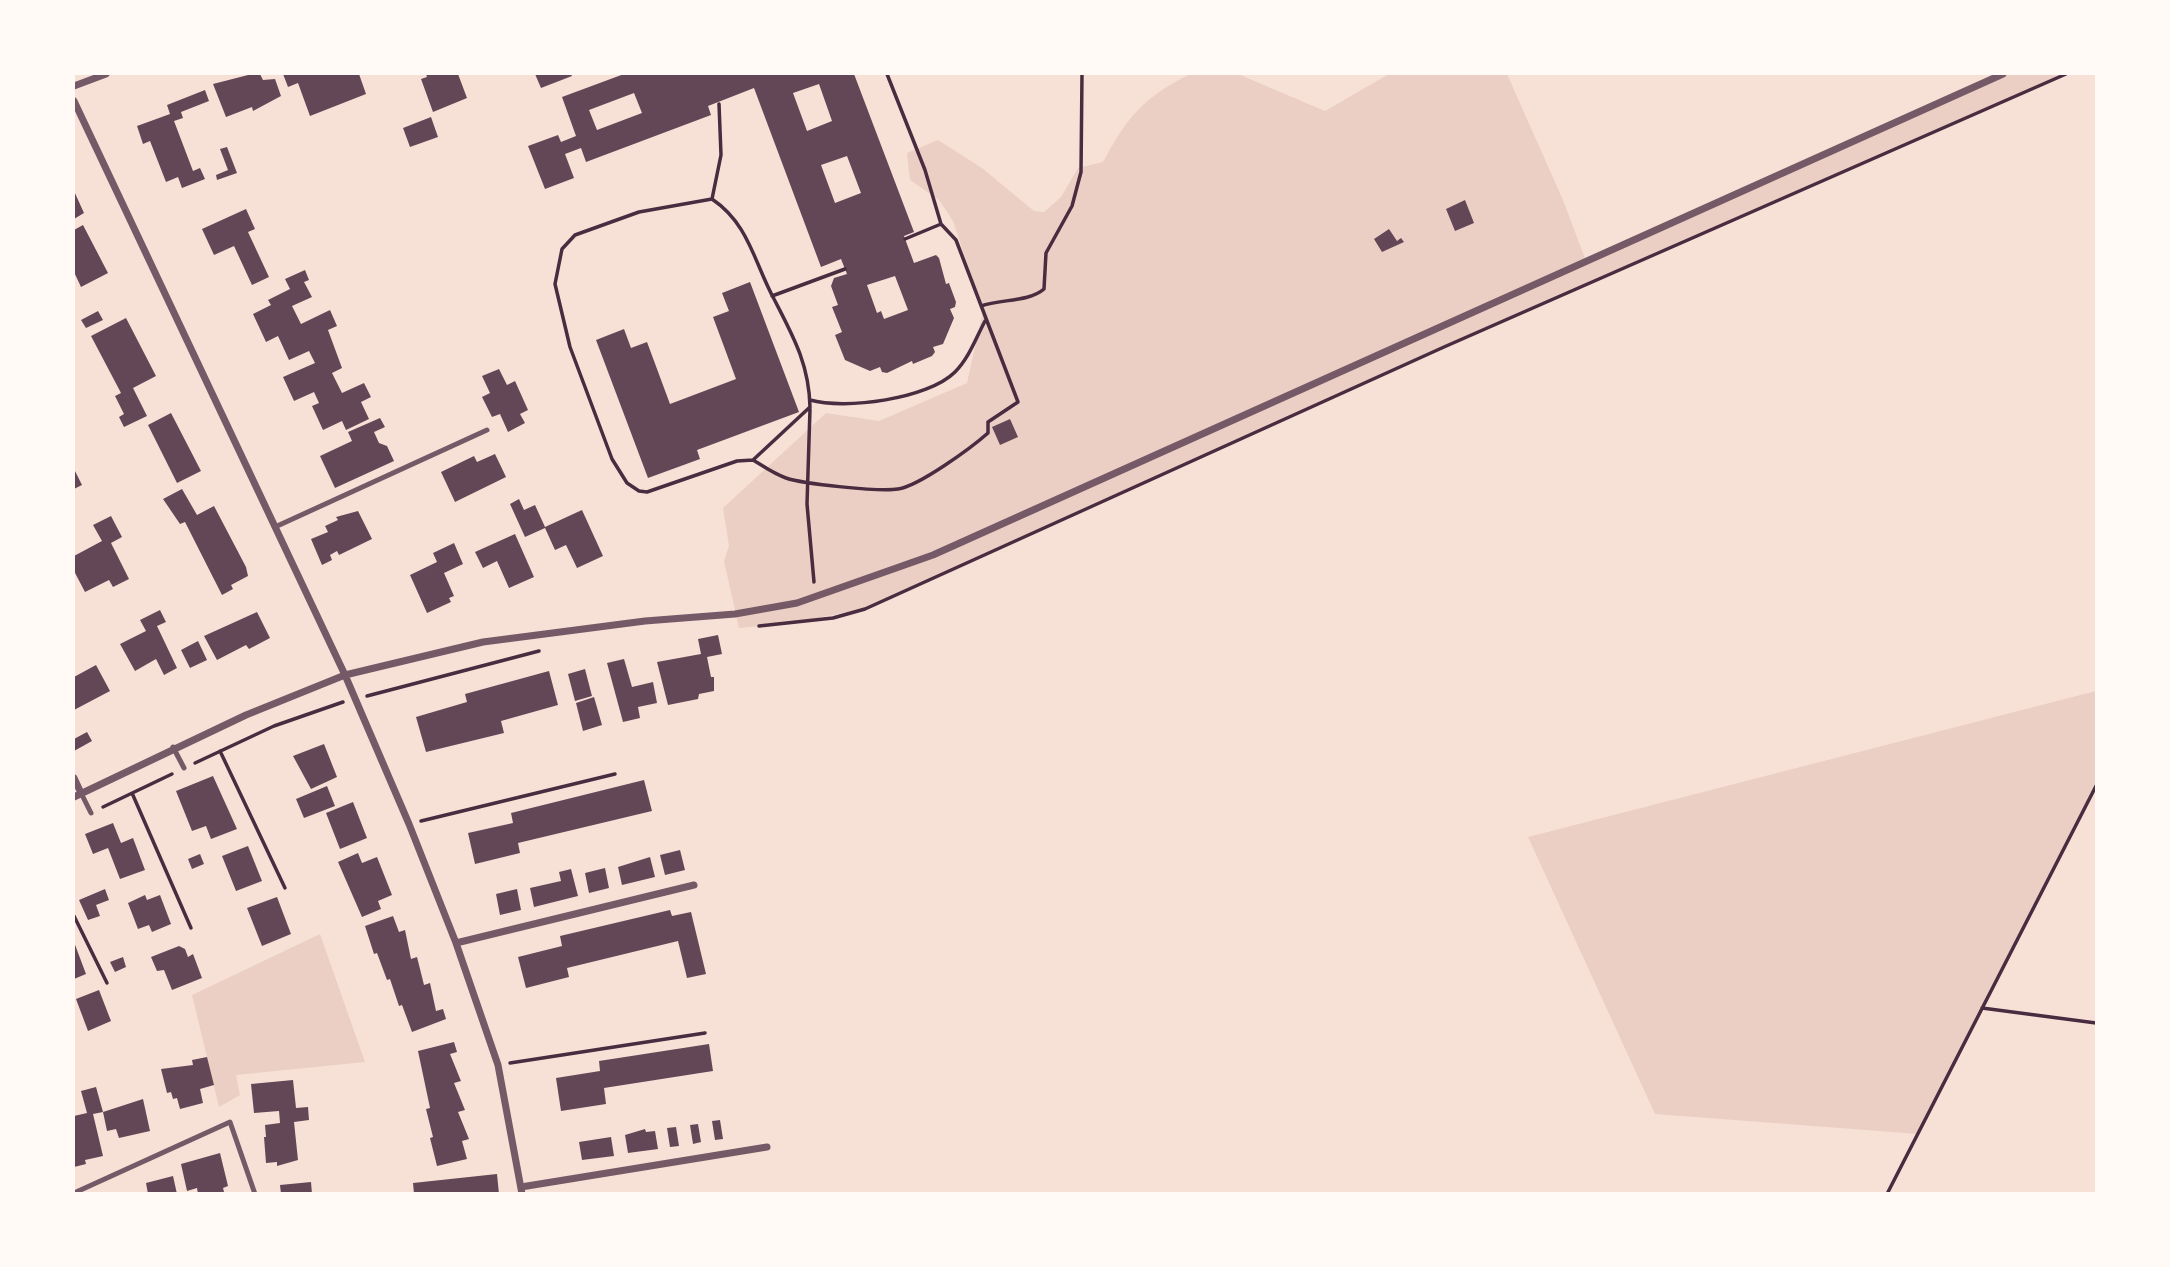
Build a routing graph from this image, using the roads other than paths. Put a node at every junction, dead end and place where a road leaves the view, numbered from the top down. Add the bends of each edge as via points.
1 (106, 74) edge
2 (2003, 74) edge
3 (74, 86) edge
4 (74, 101) edge
5 (487, 430) dead end
6 (275, 527) junction
7 (345, 675) junction
8 (173, 747) junction
9 (184, 768) dead end
10 (74, 778) edge
11 (77, 794) edge
12 (91, 813) dead end
13 (694, 886) dead end
14 (456, 943) junction
15 (767, 1147) dead end
16 (521, 1190) edge
17 (74, 1193) edge
18 (255, 1194) edge

1 - 3 street
2 - 7 street via 1006,523 816,598 735,614 483,642
4 - 6 street
5 - 6 lane
6 - 7 street
7 - 8 street
7 - 14 street
8 - 9 lane
8 - 11 street
10 - 11 street
11 - 12 lane
13 - 14 street
14 - 16 street via 498,1065
15 - 16 street
17 - 18 lane via 230,1122

